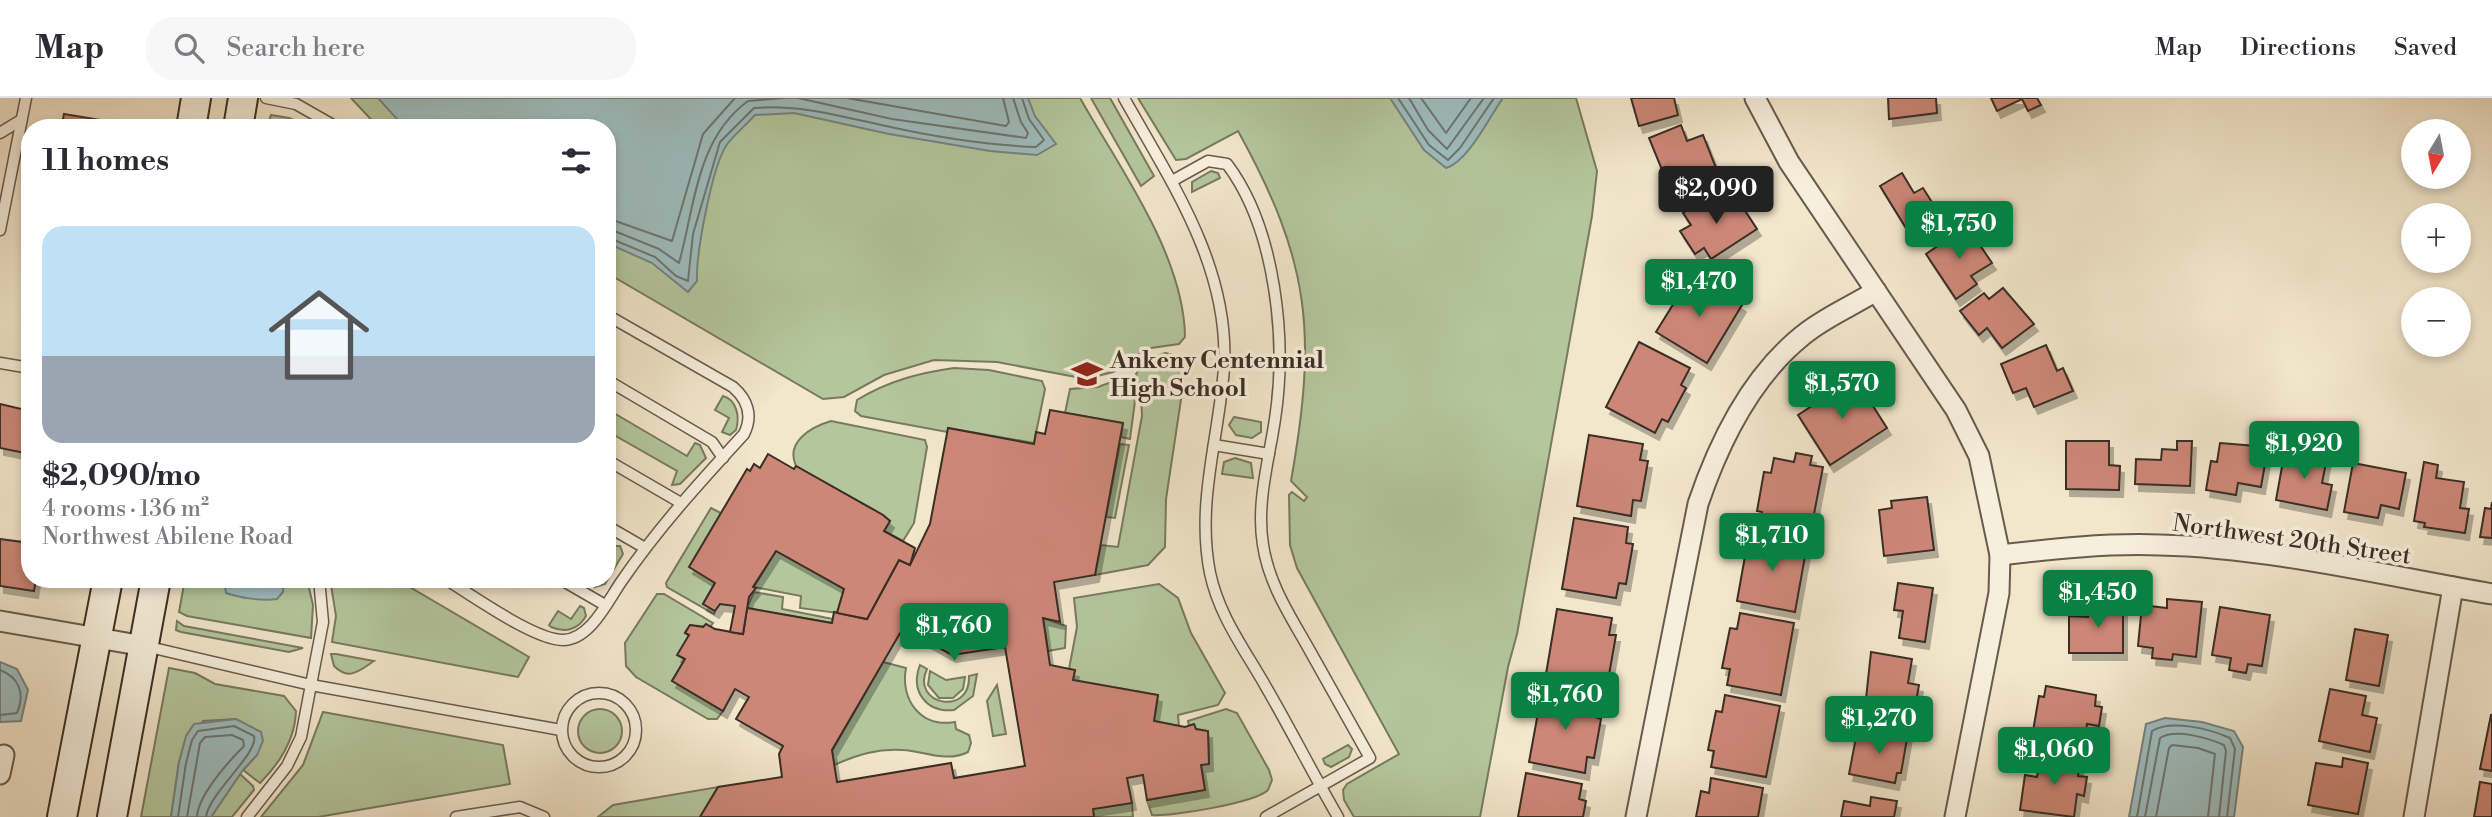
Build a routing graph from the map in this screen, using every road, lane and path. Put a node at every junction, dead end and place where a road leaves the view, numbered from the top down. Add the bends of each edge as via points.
1 (26, 98) edge
2 (196, 98) edge
3 (243, 98) edge
4 (266, 98) edge
5 (1124, 98) edge
6 (1755, 98) edge
7 (21, 119) edge
8 (192, 119) edge
9 (240, 119) edge
10 (322, 119) edge
11 (21, 120) joint
12 (0, 133) edge
13 (1172, 181) junction
14 (0, 230) edge
15 (1876, 291) junction
16 (616, 320) edge
17 (0, 363) edge
18 (21, 366) edge
19 (616, 385) edge
20 (1214, 444) junction
21 (1269, 454) junction
22 (723, 458) junction
23 (616, 465) edge
24 (681, 503) junction
25 (616, 531) edge
26 (645, 548) junction
27 (2000, 555) junction
28 (2453, 587) junction
29 (106, 588) edge
30 (154, 588) edge
31 (320, 588) edge
32 (461, 588) edge
33 (575, 588) edge
34 (2492, 594) edge
35 (605, 605) junction
36 (0, 621) edge
37 (97, 639) junction
38 (144, 646) junction
39 (311, 685) junction
40 (561, 730) junction
41 (4, 755) dead end
42 (0, 775) edge
43 (1321, 787) junction
44 (62, 817) edge
45 (112, 817) edge
46 (247, 817) edge
47 (456, 817) edge
48 (544, 817) edge
49 (1266, 817) edge
50 (1338, 817) edge
51 (1636, 817) edge
52 (1955, 817) edge
53 (2414, 817) edge

1 - 7 lane
2 - 8 main road
3 - 9 main road
4 - 10 lane via 296,104
5 - 13 lane
6 - 15 street via 1789,162
11 - 12 lane
11 - 14 lane
13 - 20 lane via 1206,254 1222,320 1224,365
13 - 21 lane via 1208,160 1227,164 1265,247 1281,365
15 - 27 street via 1956,410 1979,456
15 - 51 street via 1803,335 1770,366 1712,461 1698,504
16 - 22 lane via 742,395 749,424
17 - 18 lane
19 - 22 lane via 712,442
20 - 21 lane
20 - 43 lane via 1205,519 1217,600
21 - 43 lane via 1261,523 1269,574 1370,758
22 - 24 lane
23 - 24 lane
24 - 26 lane
25 - 26 lane
26 - 35 lane
27 - 28 street, Northwest 20th Street via 2076,547 2218,548
27 - 52 street via 1999,593
28 - 34 street, Northwest 20th Street
28 - 53 street
29 - 37 main road
30 - 38 main road
31 - 39 lane via 323,622
32 - 35 lane via 537,632 562,640 578,637
33 - 35 lane
36 - 37 street
37 - 38 street
37 - 44 main road
38 - 39 lane
38 - 45 main road
39 - 40 lane
39 - 46 lane via 296,752
40 - 40 lane via 568,752 577,761 600,768 623,759 631,749 636,725 625,704 615,697 591,694 570,706
41 - 42 street
43 - 49 lane
43 - 50 lane
47 - 48 lane via 520,807

